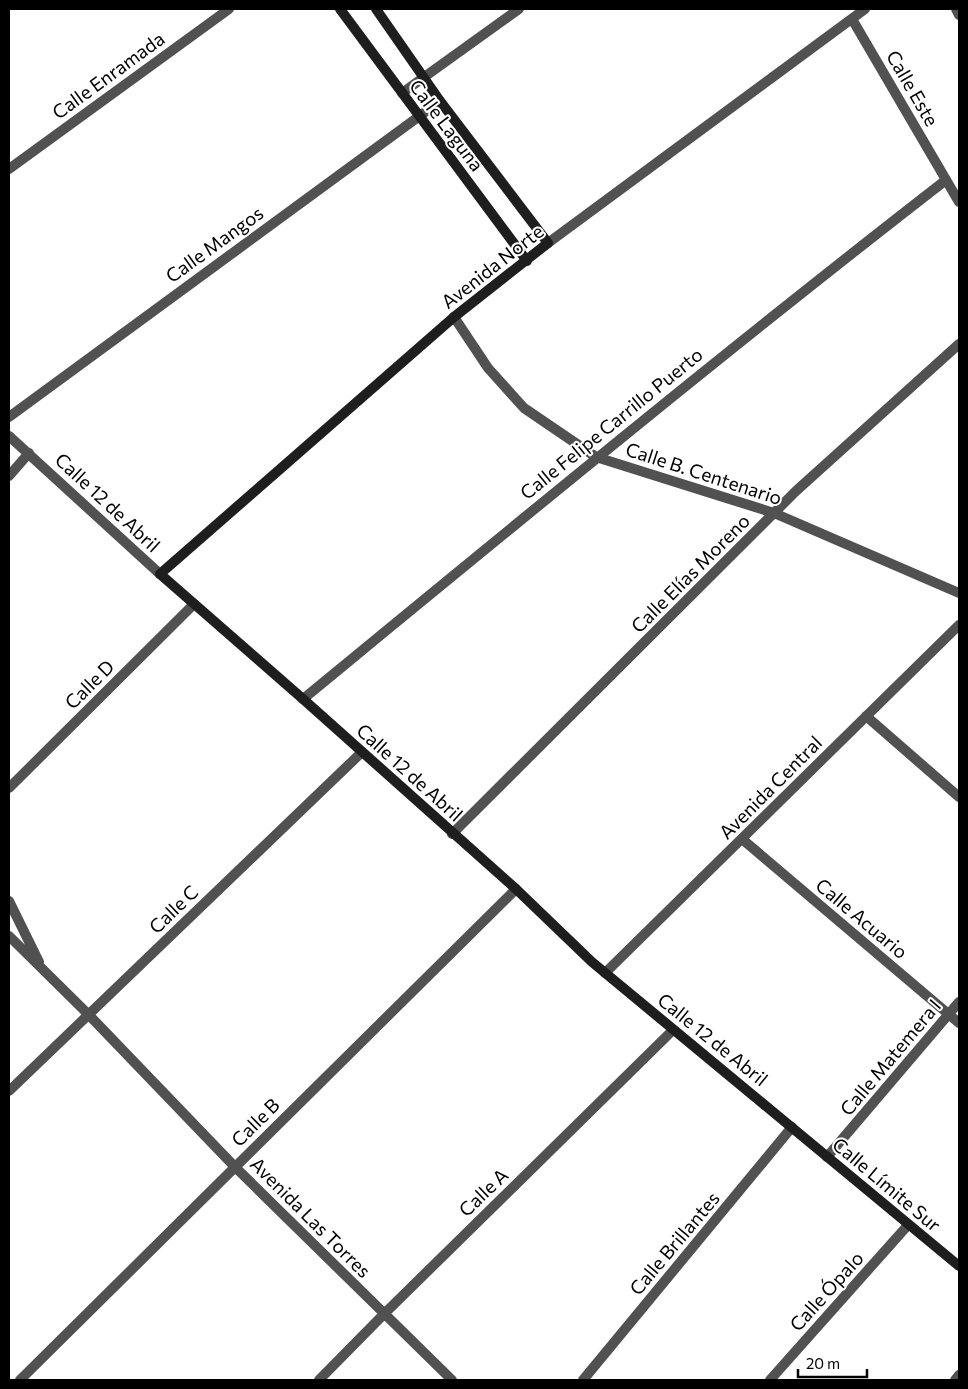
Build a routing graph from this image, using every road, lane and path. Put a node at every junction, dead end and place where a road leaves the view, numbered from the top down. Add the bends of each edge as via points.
1 (229, 9) edge
2 (340, 9) edge
3 (376, 9) edge
4 (519, 9) edge
5 (865, 9) edge
6 (956, 9) edge
7 (959, 15) edge
8 (852, 18) junction
9 (424, 77) junction
10 (402, 92) junction
11 (440, 101) junction
12 (419, 116) junction
13 (9, 169) edge
14 (946, 180) junction
15 (959, 202) edge
16 (548, 243) junction
17 (527, 261) junction
18 (454, 318) junction
19 (959, 344) edge
20 (9, 416) edge
21 (9, 436) edge
22 (29, 453) junction
23 (596, 457) junction
24 (9, 476) edge
25 (774, 513) junction
26 (160, 574) junction
27 (959, 592) edge
28 (194, 604) junction
29 (959, 625) edge
30 (303, 699) junction
31 (866, 716) junction
32 (362, 752) junction
33 (9, 788) edge
34 (959, 797) edge
35 (452, 834) junction
36 (742, 839) junction
37 (516, 889) junction
38 (9, 901) edge
39 (9, 936) edge
40 (43, 969) junction
41 (605, 973) junction
42 (959, 1002) edge
43 (88, 1014) junction
44 (949, 1014) junction
45 (959, 1023) edge
46 (673, 1030) junction
47 (9, 1090) edge
48 (792, 1128) junction
49 (827, 1157) junction
50 (235, 1167) junction
51 (908, 1225) junction
52 (959, 1266) edge
53 (384, 1314) junction
54 (959, 1376) edge
55 (20, 1380) edge
56 (319, 1380) edge
57 (452, 1380) edge
58 (583, 1380) edge
59 (770, 1380) edge
60 (955, 1380) edge

1 - 13 street, Calle Enramada
2 - 10 street, Calle Laguna
3 - 9 street, Calle Laguna
4 - 9 street
5 - 8 street, Avenida Norte
6 - 7 street
8 - 14 street, Calle Este
8 - 16 street, Avenida Norte
9 - 10 street
9 - 11 street, Calle Laguna
10 - 12 street, Calle Laguna
11 - 12 street, Calle Mangos
11 - 16 street, Calle Laguna
12 - 17 street, Calle Laguna
12 - 20 street, Calle Mangos
14 - 15 street, Calle Este
14 - 23 street, Calle Felipe Carrillo Puerto
16 - 17 street, Avenida Norte
17 - 18 street, Avenida Norte
18 - 23 street, Calle B. Centenario via 488,368 524,408
18 - 26 street, Avenida Norte
19 - 25 street, Calle Elías Moreno
21 - 22 street, Calle 12 de Abril
22 - 24 street
22 - 26 street, Calle 12 de Abril
23 - 25 street, Calle B. Centenario
23 - 30 street, Calle Felipe Carrillo Puerto
25 - 27 street, Calle B. Centenario
25 - 35 street, Calle Elías Moreno
26 - 28 street, Calle 12 de Abril
28 - 30 street, Calle 12 de Abril
28 - 33 street, Calle D
29 - 31 street, Avenida Central
30 - 32 street, Calle 12 de Abril
31 - 34 street
31 - 36 street, Avenida Central
32 - 35 street, Calle 12 de Abril
32 - 43 street, Calle C
35 - 37 street, Calle 12 de Abril
36 - 41 street, Avenida Central
36 - 44 street, Calle Acuario
37 - 41 street, Calle 12 de Abril
37 - 50 street, Calle B
38 - 40 street, Avenida Las Torres
39 - 40 street, Avenida Las Torres
40 - 43 street, Avenida Las Torres
41 - 46 street, Calle 12 de Abril
42 - 44 street, Calle Matemera I
43 - 47 street, Calle C
43 - 50 street, Avenida Las Torres
44 - 45 street, Calle Acuario
44 - 49 street, Calle Matemera I
46 - 48 street, Calle 12 de Abril
46 - 53 street, Calle A
48 - 49 street, Calle Límite Sur
48 - 58 street, Calle Brillantes
49 - 51 street, Calle Límite Sur
50 - 53 street, Avenida Las Torres
50 - 55 street, Calle B
51 - 52 street, Calle Límite Sur
51 - 59 street, Calle Ópalo
53 - 56 street, Calle A
53 - 57 street, Avenida Las Torres
54 - 60 street

